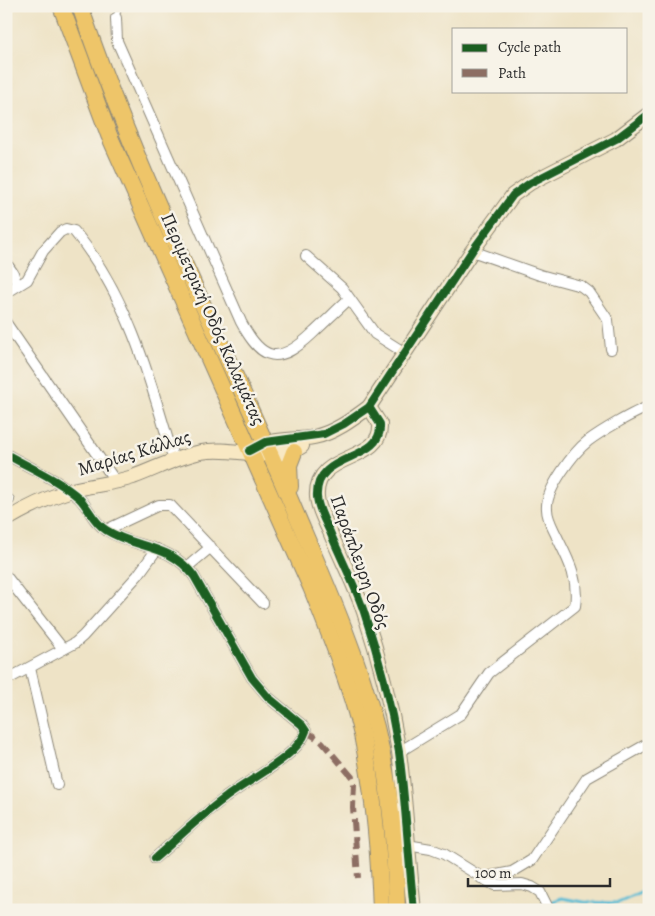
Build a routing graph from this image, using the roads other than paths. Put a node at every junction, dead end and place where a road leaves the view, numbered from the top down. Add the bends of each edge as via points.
1 (61, 6) edge
2 (80, 6) edge
3 (118, 6) edge
4 (116, 18) joint
5 (649, 114) edge
6 (472, 252) junction
7 (306, 256) dead end
8 (6, 264) edge
9 (17, 286) junction
10 (6, 293) edge
11 (349, 300) junction
12 (6, 323) edge
13 (611, 350) dead end
14 (405, 353) junction
15 (369, 407) junction
16 (649, 407) edge
17 (315, 437) junction
18 (269, 449) junction
19 (249, 452) junction
20 (294, 452) junction
21 (6, 454) edge
22 (174, 461) junction
23 (116, 482) junction
24 (70, 491) junction
25 (298, 518) junction
26 (6, 520) edge
27 (106, 530) junction
28 (211, 547) junction
29 (157, 549) junction
30 (187, 567) junction
31 (6, 576) edge
32 (263, 603) dead end
33 (63, 649) junction
34 (30, 668) junction
35 (6, 680) edge
36 (649, 743) edge
37 (398, 752) junction
38 (57, 785) dead end
39 (407, 845) junction
40 (155, 858) dead end
41 (481, 878) junction
42 (381, 910) edge
43 (397, 910) edge
44 (414, 910) edge
45 (549, 910) edge

1 - 19 main road, Περιμετρική Οδός Καλαμάτας via 110,135
2 - 18 main road, Περιμετρική Οδός Καλαμάτας via 163,216
3 - 4 lane
4 - 11 street via 117,41 240,322 256,347 272,356 287,354
5 - 6 street via 616,139 513,194
6 - 13 street via 581,286 608,320
6 - 14 street
7 - 11 street via 336,282
8 - 9 street via 13,272
9 - 10 street
9 - 22 street via 27,280 43,251 60,232 66,229 74,231 118,300 154,391
11 - 14 street via 375,334
12 - 23 street
14 - 15 street
15 - 17 street via 337,428
15 - 37 street, Παράπλευρη Οδός via 380,424 378,439 371,447 327,470 317,494 321,512 364,612 387,696
16 - 37 street via 588,442 562,470 549,497 546,507 549,521 573,569 577,592 575,606 489,673 461,714
17 - 18 street
17 - 20 street
18 - 19 street, Μαρίας Κάλλας
18 - 20 street
18 - 25 main road, Περιμετρική Οδός Καλαμάτας
19 - 22 street, Μαρίας Κάλλας via 214,450
19 - 42 main road, Περιμετρική Οδός Καλαμάτας via 311,587 354,707 376,820
20 - 25 main road via 288,477
21 - 24 street
22 - 23 street, Μαρίας Κάλλας
23 - 24 street, Μαρίας Κάλλας
24 - 26 street, Μαρίας Κάλλας
24 - 27 street
25 - 43 main road, Περιμετρική Οδός Καλαμάτας via 350,644 376,730 396,860
27 - 28 street via 165,504 175,509
27 - 29 street
28 - 30 street
28 - 32 street
29 - 30 street via 173,555
29 - 33 street via 83,636
30 - 40 street via 252,678 306,731 300,743 285,757 223,799
31 - 33 street
33 - 34 street
34 - 35 street
34 - 38 street
36 - 41 street via 587,778 532,860 512,872
37 - 39 street, Παράπλευρη Οδός
39 - 41 street via 431,848
39 - 44 street, Παράπλευρη Οδός
41 - 45 street via 494,885 532,886 540,892

